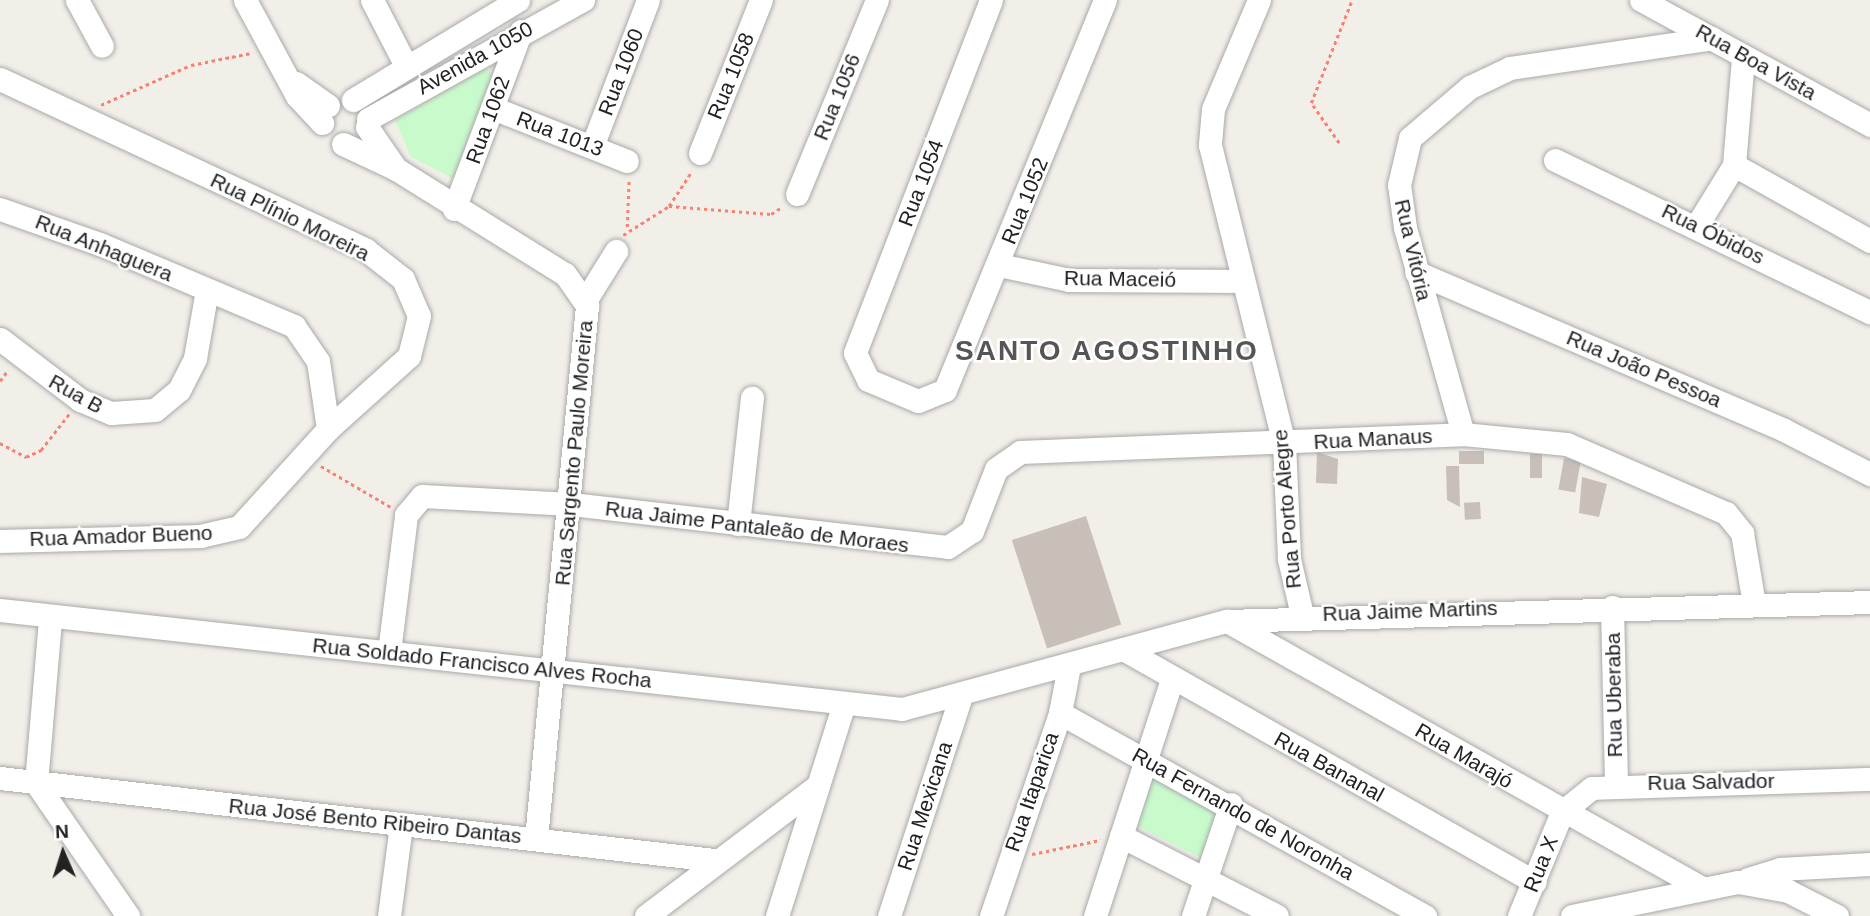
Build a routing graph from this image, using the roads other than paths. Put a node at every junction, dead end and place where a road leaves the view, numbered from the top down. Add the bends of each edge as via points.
1 (77, 0) edge
2 (245, 0) edge
3 (372, 0) edge
4 (583, 0) edge
5 (648, 0) edge
6 (761, 0) edge
7 (877, 0) edge
8 (991, 0) edge
9 (1105, 0) edge
10 (1259, 0) edge
11 (1641, 0) edge
12 (505, 3) edge
13 (520, 31) junction
14 (1712, 38) junction
15 (102, 46) dead end
16 (1744, 57) junction
17 (405, 64) junction
18 (0, 79) edge
19 (353, 100) junction
20 (493, 108) junction
21 (325, 114) junction
22 (368, 123) junction
23 (1870, 125) edge
24 (344, 144) junction
25 (593, 144) junction
26 (700, 153) road end
27 (1555, 160) dead end
28 (627, 161) road end
29 (1734, 165) junction
30 (396, 169) junction
31 (797, 194) road end
32 (0, 209) edge
33 (454, 209) junction
34 (1698, 225) junction
35 (1870, 241) edge
36 (616, 251) road end
37 (999, 265) junction
38 (1416, 272) junction
39 (1243, 281) junction
40 (207, 290) junction
41 (585, 301) junction
42 (1870, 312) edge
43 (0, 340) edge
44 (938, 397) joint
45 (752, 398) dead end
46 (328, 429) junction
47 (1463, 434) junction
48 (1284, 443) junction
49 (1870, 474) edge
50 (571, 504) junction
51 (738, 524) junction
52 (0, 541) edge
53 (962, 542) joint
54 (1870, 602) edge
55 (1754, 604) junction
56 (1612, 607) junction
57 (1, 610) edge
58 (1302, 615) junction
59 (50, 619) junction
60 (1227, 621) junction
61 (1123, 649) junction
62 (389, 652) junction
63 (1069, 666) junction
64 (553, 671) junction
65 (1172, 680) junction
66 (961, 696) junction
67 (844, 703) junction
68 (1060, 713) junction
69 (1142, 758) junction
70 (0, 778) edge
71 (1870, 779) edge
72 (37, 783) junction
73 (1616, 784) junction
74 (816, 787) junction
75 (1231, 804) junction
76 (1562, 812) junction
77 (401, 825) junction
78 (1121, 836) junction
79 (536, 839) junction
80 (714, 860) junction
81 (1870, 864) edge
82 (1205, 874) junction
83 (1535, 882) junction
84 (1738, 882) junction
85 (1702, 888) junction
86 (128, 916) edge
87 (389, 916) edge
88 (646, 916) edge
89 (777, 916) edge
90 (889, 916) edge
91 (991, 916) edge
92 (1095, 916) edge
93 (1193, 916) edge
94 (1277, 916) edge
95 (1425, 916) edge
96 (1519, 916) edge
97 (1572, 916) edge
98 (1836, 916) edge

1 - 15 street
2 - 21 street via 288,77
3 - 17 street
4 - 13 street, Avenida 1050
5 - 25 street, Rua 1060
6 - 26 street, Rua 1058
7 - 31 street, Rua 1056
8 - 44 street, Rua 1054 via 855,353 856,366 868,380 918,401
9 - 37 street, Rua 1052
10 - 39 street, Rua Porto Alegre via 1213,109 1210,145
11 - 14 street, Rua Boa Vista
12 - 17 street, Avenida 1050
13 - 20 street, Rua 1062
13 - 22 street, Avenida 1050
14 - 16 street, Rua Boa Vista
14 - 38 street, Rua Vitória via 1510,68 1470,87 1428,119 1410,138 1400,172
16 - 23 street, Rua Boa Vista
16 - 29 street
17 - 19 street, Avenida 1050
18 - 46 street, Rua Plínio Moreira via 366,250 403,279 419,316 409,356
19 - 21 street
19 - 22 street
20 - 25 street, Rua 1013
20 - 33 street, Rua 1062
21 - 24 street via 331,140
22 - 24 street via 358,140
22 - 30 street, Rua Sargento Paulo Moreira
24 - 30 street, Rua Sargento Paulo Moreira
25 - 28 street, Rua 1013
27 - 34 street, Rua Óbidos
29 - 34 street
29 - 35 street
30 - 33 street, Rua Sargento Paulo Moreira
32 - 40 street, Rua Anhaguera
33 - 41 street, Rua Sargento Paulo Moreira via 565,274
34 - 42 street, Rua Óbidos
36 - 41 street
37 - 39 street, Rua Maceió via 1069,280
37 - 44 street, Rua 1052
38 - 47 street, Rua Vitória
38 - 49 street, Rua João Pessoa via 1784,430
39 - 48 street, Rua Porto Alegre
40 - 43 street, Rua B via 195,358 179,390 155,410 131,414 80,400
40 - 46 street via 294,327 310,344
41 - 50 street, Rua Sargento Paulo Moreira
45 - 51 street
46 - 52 street, Rua Amador Bueno via 253,515 221,533
47 - 48 street, Rua Manaus
47 - 55 street, Rua Manaus via 1567,444 1726,513 1742,533
48 - 53 street, Rua Manaus via 1020,452 996,469 972,531
48 - 58 street, Rua Porto Alegre via 1291,581
50 - 51 street, Rua Jaime Pantaleão de Moraes
50 - 62 street, Rua Jaime Pantaleão de Moraes via 438,493 411,503
50 - 64 street, Rua Sargento Paulo Moreira
51 - 53 street, Rua Jaime Pantaleão de Moraes via 931,548
54 - 55 street, Rua Jaime Martins
55 - 56 street, Rua Jaime Martins
56 - 58 street, Rua Jaime Martins
56 - 73 street, Rua Uberaba
57 - 59 street, Rua Soldado Francisco Alves Rocha
58 - 60 street, Rua Jaime Martins
59 - 62 street, Rua Soldado Francisco Alves Rocha
59 - 72 street
60 - 61 street, Rua Jaime Martins
60 - 76 street, Rua Marajó
61 - 63 street, Rua Jaime Martins
61 - 65 street, Rua Bananal
62 - 64 street, Rua Soldado Francisco Alves Rocha
63 - 66 street, Rua Jaime Martins
63 - 68 street, Rua Itaparica
64 - 67 street, Rua Soldado Francisco Alves Rocha
64 - 79 street, Rua Sargento Paulo Moreira
65 - 69 street
65 - 83 street, Rua Bananal
66 - 67 street, Rua Soldado Francisco Alves Rocha via 902,709
66 - 90 street, Rua Mexicana
67 - 74 street
68 - 69 street, Rua Fernando de Noronha
68 - 91 street, Rua Itaparica
69 - 75 street, Rua Fernando de Noronha
69 - 78 street
70 - 72 street, Rua José Bento Ribeiro Dantas
71 - 73 street, Rua Salvador
72 - 77 street, Rua José Bento Ribeiro Dantas
72 - 86 street
73 - 76 street, Rua Salvador via 1575,797
74 - 80 street
74 - 89 street
75 - 82 street
75 - 95 street, Rua Fernando de Noronha
76 - 83 street, Rua X
76 - 85 street, Rua Marajó
77 - 79 street, Rua José Bento Ribeiro Dantas
77 - 87 street
78 - 82 street
78 - 92 street
79 - 80 street, Rua José Bento Ribeiro Dantas
80 - 88 street
81 - 84 street via 1780,869
82 - 93 street
82 - 94 street
83 - 96 street, Rua X
84 - 85 street
84 - 98 street via 1788,891
85 - 97 street

